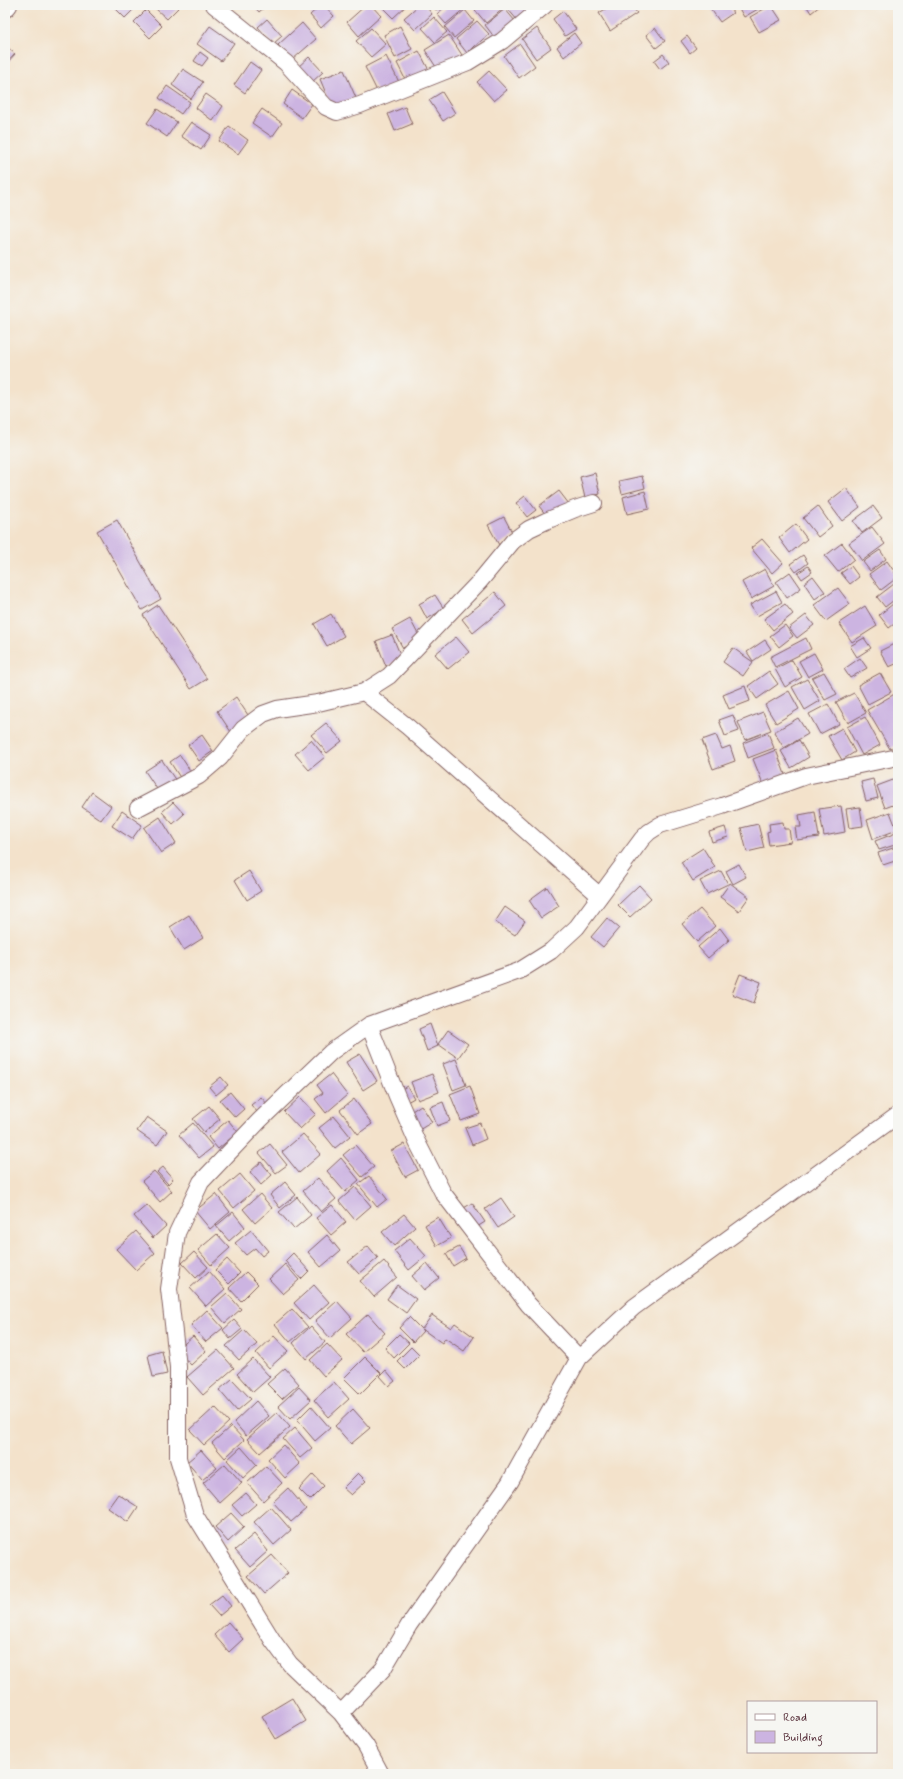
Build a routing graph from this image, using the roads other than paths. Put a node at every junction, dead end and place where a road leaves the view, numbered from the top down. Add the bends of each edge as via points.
1 (7, 5) edge
2 (214, 5) edge
3 (545, 5) edge
4 (5, 7) edge
5 (594, 503) dead end
6 (364, 692) junction
7 (898, 757) edge
8 (138, 808) dead end
9 (600, 896) junction
10 (369, 1025) junction
11 (898, 1115) edge
12 (579, 1358) junction
13 (341, 1713) junction
14 (381, 1774) edge

1 - 4 street
2 - 3 street via 286,63 326,107 337,112 468,62 502,41
5 - 6 street via 546,521 513,541 480,581 403,663 389,676
6 - 8 street via 263,714 243,729 220,758 199,776
6 - 9 street via 408,727
7 - 9 street via 806,776 660,825 642,840
9 - 10 street via 577,927 551,951 519,971
10 - 12 street via 411,1128 443,1193 528,1304
10 - 13 street via 331,1052 260,1120 202,1182 177,1233 169,1289 178,1367 178,1458 195,1515 272,1641 290,1664
11 - 12 street via 634,1306
12 - 13 street via 510,1482 409,1625 383,1669
13 - 14 street via 366,1746

